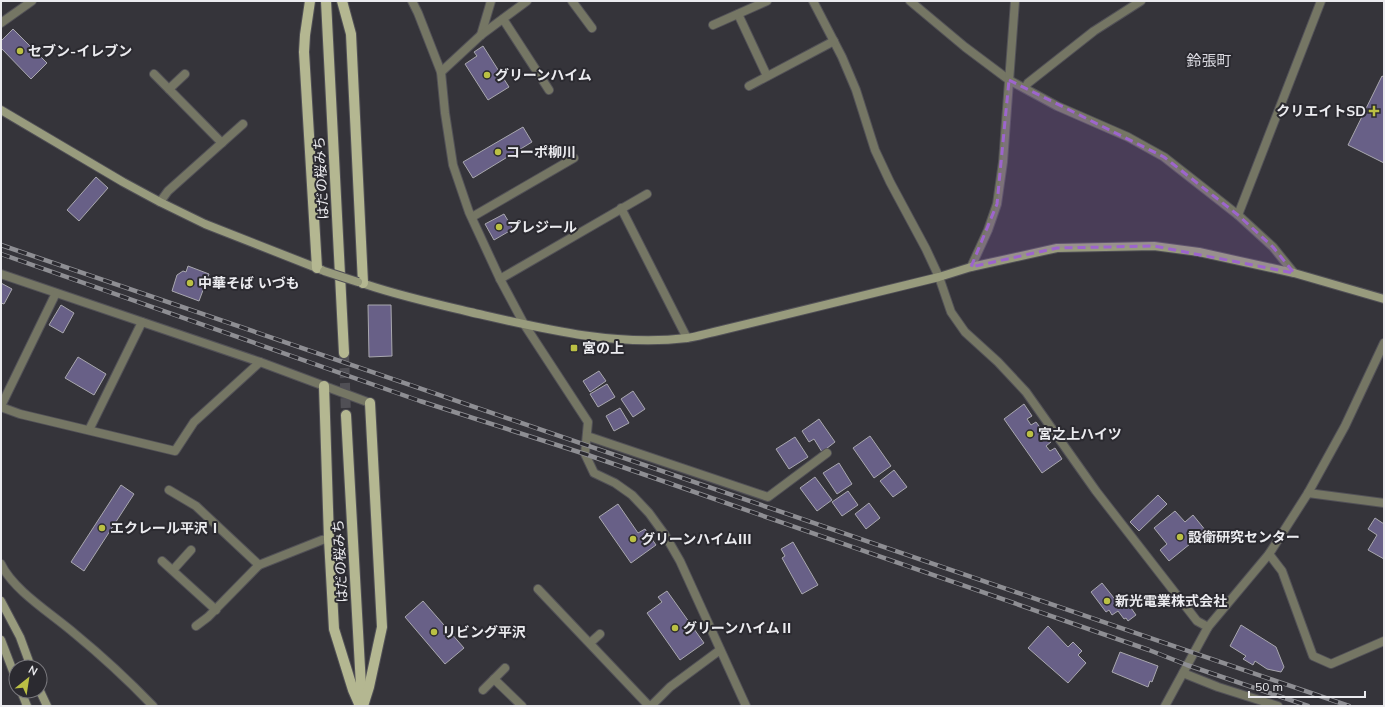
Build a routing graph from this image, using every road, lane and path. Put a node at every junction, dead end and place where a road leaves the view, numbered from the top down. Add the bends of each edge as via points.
1 (32, 1) edge
2 (310, 1) edge
3 (326, 1) edge
4 (342, 1) edge
5 (412, 1) edge
6 (491, 1) edge
7 (527, 1) edge
8 (572, 1) edge
9 (767, 1) edge
10 (813, 1) edge
11 (910, 1) edge
12 (1015, 1) edge
13 (1141, 1) edge
14 (1320, 1) edge
15 (738, 14) junction
16 (503, 19) junction
17 (1, 23) edge
18 (713, 24) dead end
19 (592, 28) dead end
20 (480, 35) junction
21 (834, 40) junction
22 (441, 72) junction
23 (154, 74) dead end
24 (185, 74) dead end
25 (767, 76) junction
26 (1009, 80) junction
27 (749, 86) dead end
28 (1025, 88) junction
29 (169, 89) junction
30 (549, 90) dead end
31 (1, 110) edge
32 (244, 124) dead end
33 (222, 143) junction
34 (574, 158) dead end
35 (647, 194) dead end
36 (160, 202) junction
37 (621, 208) junction
38 (1238, 215) junction
39 (472, 217) junction
40 (971, 267) junction
41 (320, 269) junction
42 (1294, 273) junction
43 (1, 274) edge
44 (939, 276) junction
45 (500, 279) junction
46 (360, 282) junction
47 (56, 293) junction
48 (1384, 299) edge
49 (142, 322) junction
50 (524, 324) junction
51 (687, 338) junction
52 (1384, 343) edge
53 (344, 353) tunnel mouth
54 (1381, 358) edge
55 (260, 362) junction
56 (324, 386) junction
57 (370, 403) joint
58 (1, 406) edge
59 (346, 415) tunnel mouth
60 (89, 430) junction
61 (587, 436) junction
62 (827, 453) dead end
63 (169, 490) dead end
64 (1308, 493) junction
65 (1384, 503) edge
66 (329, 539) junction
67 (191, 550) dead end
68 (1269, 554) junction
69 (162, 560) dead end
70 (259, 564) junction
71 (2, 566) edge
72 (173, 570) junction
73 (538, 589) dead end
74 (1, 601) edge
75 (216, 610) junction
76 (196, 626) dead end
77 (1208, 627) junction
78 (600, 634) dead end
79 (1, 640) edge
80 (1384, 641) edge
81 (590, 643) junction
82 (720, 650) junction
83 (8, 659) edge
84 (28, 659) edge
85 (505, 668) dead end
86 (1183, 673) junction
87 (494, 679) junction
88 (484, 690) dead end
89 (153, 706) edge
90 (362, 706) edge
91 (522, 706) edge
92 (650, 706) edge
93 (746, 706) edge
94 (1165, 706) edge
95 (1278, 706) edge

1 - 17 street
2 - 41 main road via 304,52
3 - 53 main road, はだの桜みち
4 - 46 main road via 352,34
5 - 22 street
6 - 20 street
7 - 16 street
8 - 19 street
9 - 15 street
10 - 21 street
11 - 26 street
12 - 26 street
13 - 28 street via 1094,30
14 - 38 street
15 - 18 street
15 - 25 street
16 - 20 street
16 - 30 street
20 - 22 street
21 - 25 street
21 - 44 street via 856,90 874,150
22 - 39 street via 453,165
23 - 29 street
24 - 29 street
25 - 27 street
26 - 28 street
26 - 40 street via 997,204
28 - 38 street via 1164,157
29 - 33 street
31 - 36 street
32 - 33 street
33 - 36 street via 168,191
34 - 39 street
35 - 37 street
36 - 41 street via 206,224
37 - 45 street
37 - 51 street
38 - 42 street via 1273,247
39 - 45 street
40 - 42 street via 1057,248 1154,246 1199,252
40 - 44 street
41 - 46 street, bridge
42 - 48 street
43 - 47 street
44 - 51 street
44 - 77 street via 951,312 965,332 1026,392 1096,491 1197,621
45 - 50 street
46 - 50 street
47 - 49 street
47 - 58 street
49 - 55 street
49 - 60 street
50 - 51 street via 614,339
50 - 61 street via 588,422
52 - 54 street
54 - 64 street
55 - 56 street
55 - 60 street via 194,422 175,451
56 - 57 street
56 - 66 main road
57 - 90 main road via 382,627 369,687
58 - 60 street via 20,414
59 - 90 main road, はだの桜みち
61 - 62 street via 768,497
61 - 82 street via 585,454 594,473 632,495 650,513 665,535 680,561
63 - 70 street via 196,506
64 - 65 street
64 - 68 street
66 - 70 street
66 - 90 main road via 334,630 353,690
67 - 72 street
68 - 77 street
68 - 80 street via 1282,571 1313,656 1331,664
69 - 72 street
70 - 75 street
71 - 89 street via 19,588 131,682
72 - 75 street
73 - 81 street
74 - 84 street
75 - 76 street
77 - 86 street
78 - 81 street
79 - 83 street
81 - 92 street
82 - 92 street via 670,687
82 - 93 street
85 - 87 street
86 - 94 street
86 - 95 street
87 - 88 street
87 - 91 street

